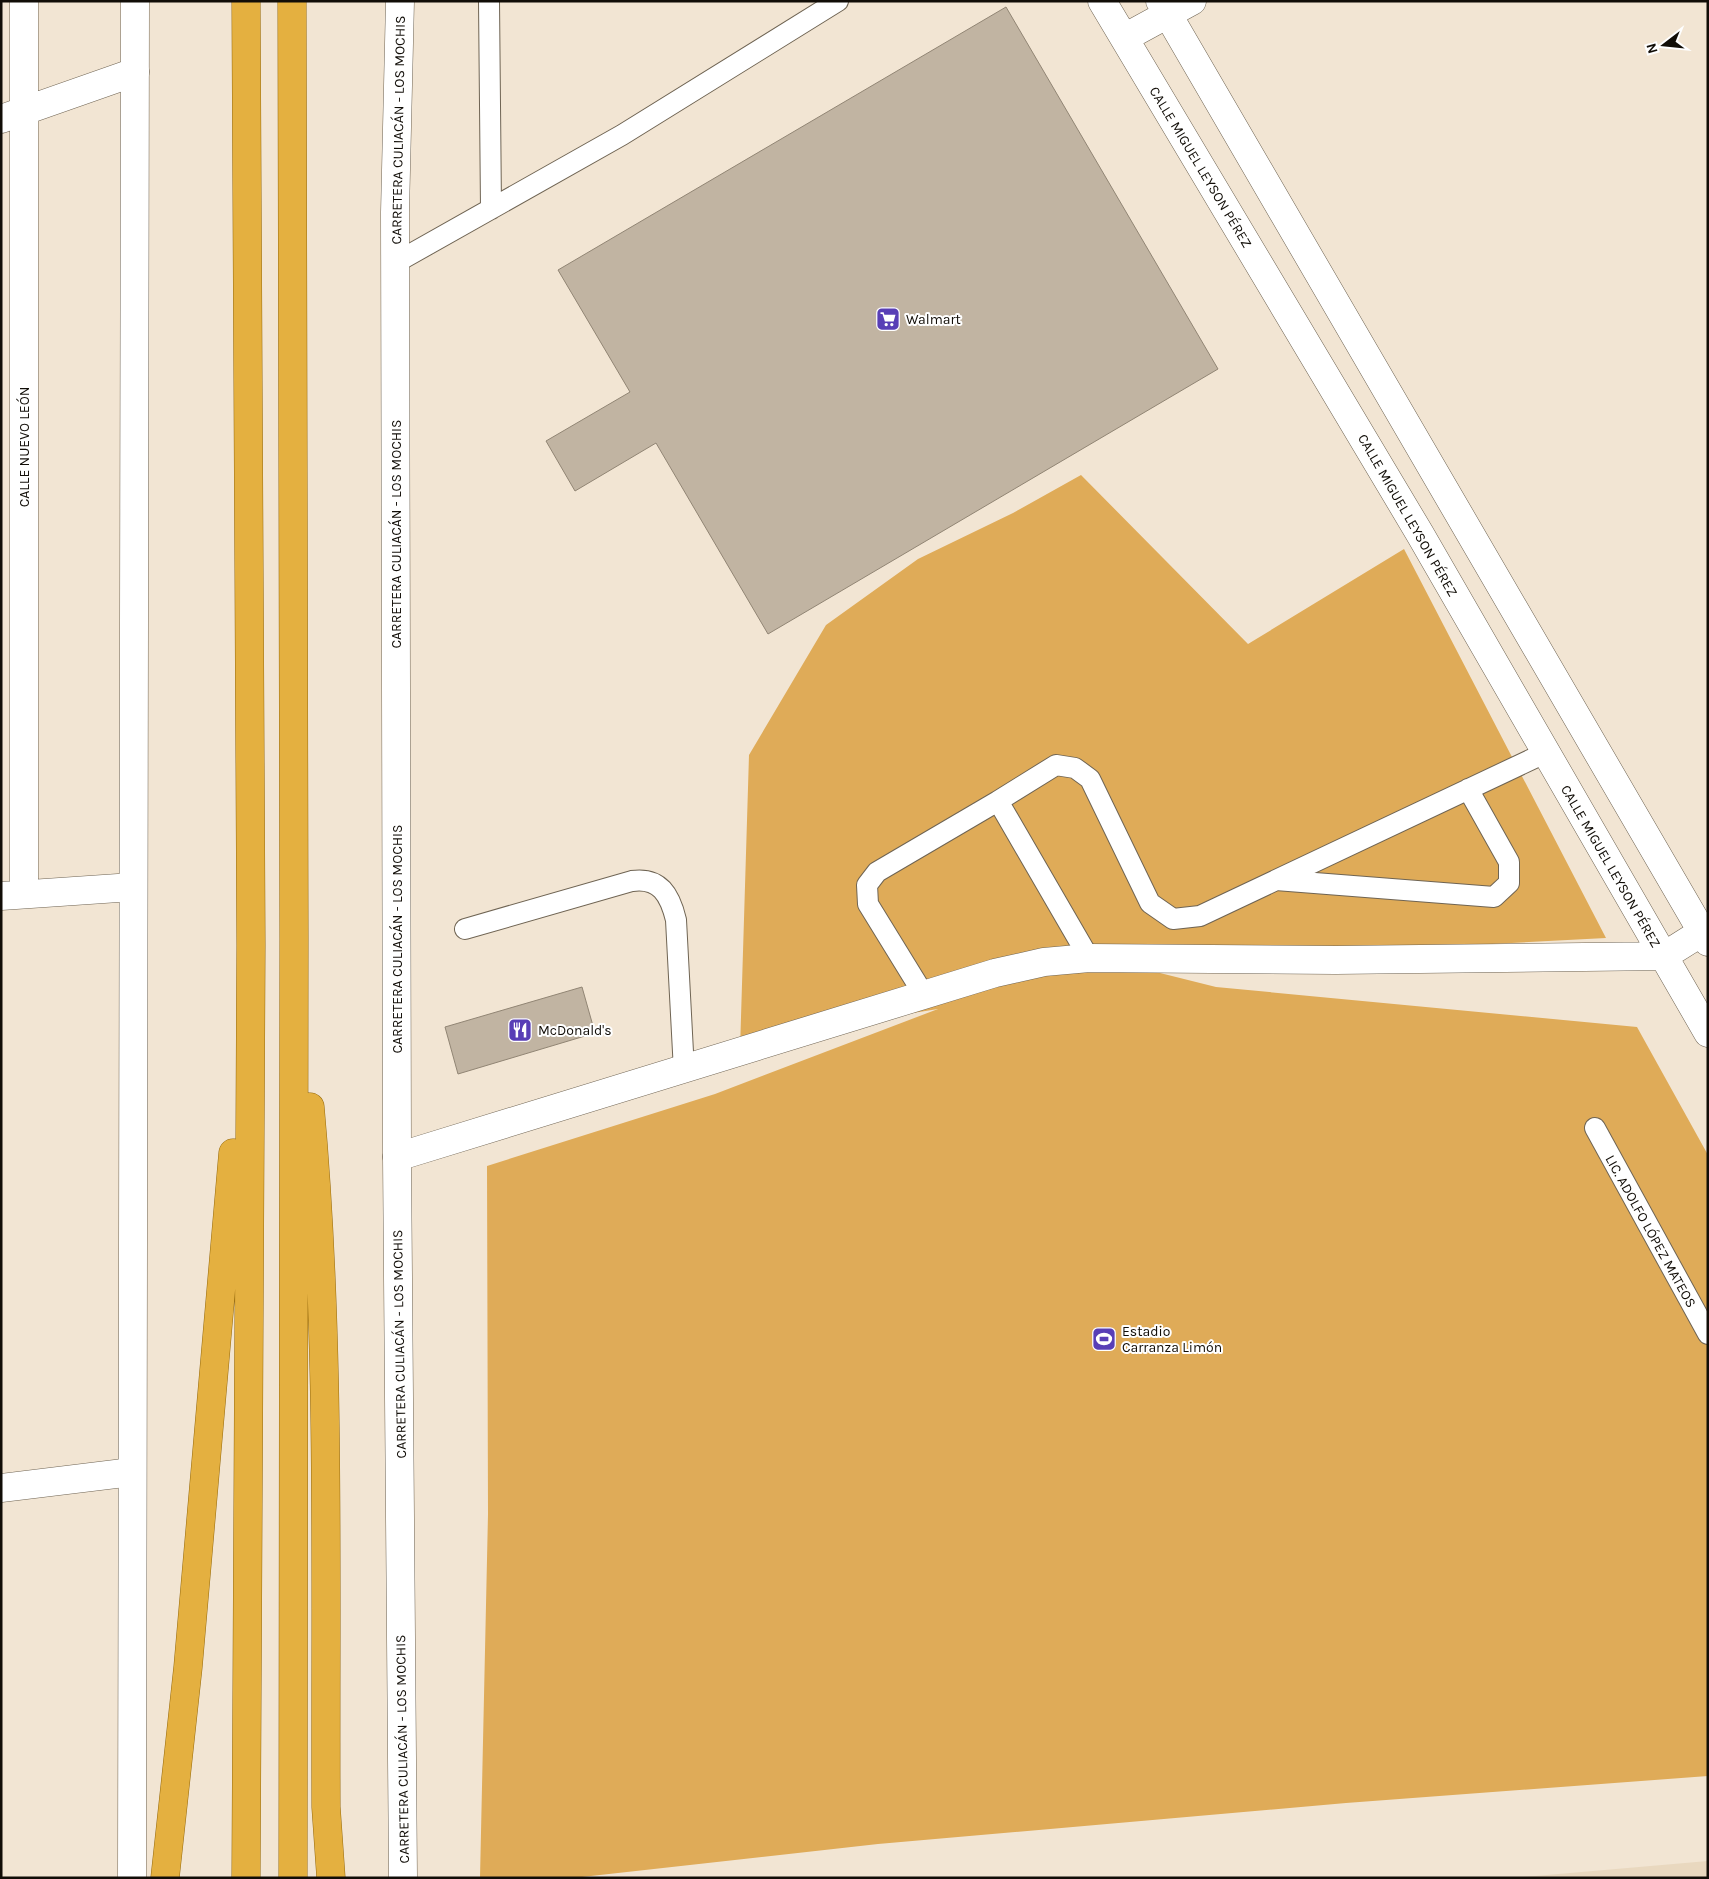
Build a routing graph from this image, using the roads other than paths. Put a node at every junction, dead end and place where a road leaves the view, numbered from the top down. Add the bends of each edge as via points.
1 (24, 1) edge
2 (135, 1) edge
3 (246, 1) edge
4 (292, 1) edge
5 (400, 1) edge
6 (490, 1) edge
7 (838, 1) edge
8 (1102, 1) edge
9 (1192, 1) edge
10 (1164, 8) edge
11 (1124, 38) junction
12 (135, 72) junction
13 (13, 114) edge
14 (491, 209) junction
15 (396, 263) junction
16 (1545, 753) junction
17 (1468, 789) junction
18 (998, 800) junction
19 (1274, 880) junction
20 (134, 886) junction
21 (13, 894) edge
22 (465, 929) dead end
23 (1705, 937) edge
24 (294, 938) junction
25 (251, 945) junction
26 (1664, 956) junction
27 (1090, 958) junction
28 (924, 995) junction
29 (1708, 1033) edge
30 (684, 1070) junction
31 (1595, 1128) dead end
32 (397, 1157) junction
33 (1708, 1334) edge
34 (132, 1472) junction
35 (1, 1488) edge
36 (132, 1878) edge
37 (165, 1878) edge
38 (246, 1878) edge
39 (293, 1878) edge
40 (331, 1878) edge
41 (403, 1878) edge

1 - 13 street, CALLE NUEVO LEÓN
2 - 12 street
3 - 25 highway
4 - 24 highway
5 - 15 street, CARRETERA CULIACÁN - LOS MOCHIS
6 - 14 lane
7 - 14 lane via 622,135
8 - 11 street, CALLE MIGUEL LEYSON PÉREZ
9 - 10 street
10 - 11 street
10 - 23 street
11 - 16 street, CALLE MIGUEL LEYSON PÉREZ via 1415,526
12 - 13 street
12 - 20 street
13 - 21 street, CALLE NUEVO LEÓN
14 - 15 lane
15 - 32 street, CARRETERA CULIACÁN - LOS MOCHIS
16 - 17 lane
16 - 26 street, CALLE MIGUEL LEYSON PÉREZ
17 - 19 lane
17 - 19 lane via 1509,862 1509,883 1494,897
18 - 19 lane via 1056,766 1074,768 1090,779 1150,903 1173,919 1200,916
18 - 27 lane
18 - 28 lane via 877,872 867,885 868,904
20 - 21 street
20 - 34 street
22 - 30 lane via 632,881 644,879 652,882 666,895 676,920
23 - 26 street
24 - 39 highway
24 - 40 highway via 318,1202 324,1363 326,1808
25 - 37 highway via 188,1667
25 - 38 highway
26 - 27 street via 1336,960
26 - 29 street, CALLE MIGUEL LEYSON PÉREZ
27 - 28 street via 995,973
28 - 30 street
30 - 32 street
31 - 33 lane, LIC. ADOLFO LÓPEZ MATEOS
32 - 41 street, CARRETERA CULIACÁN - LOS MOCHIS
34 - 35 street
34 - 36 street

